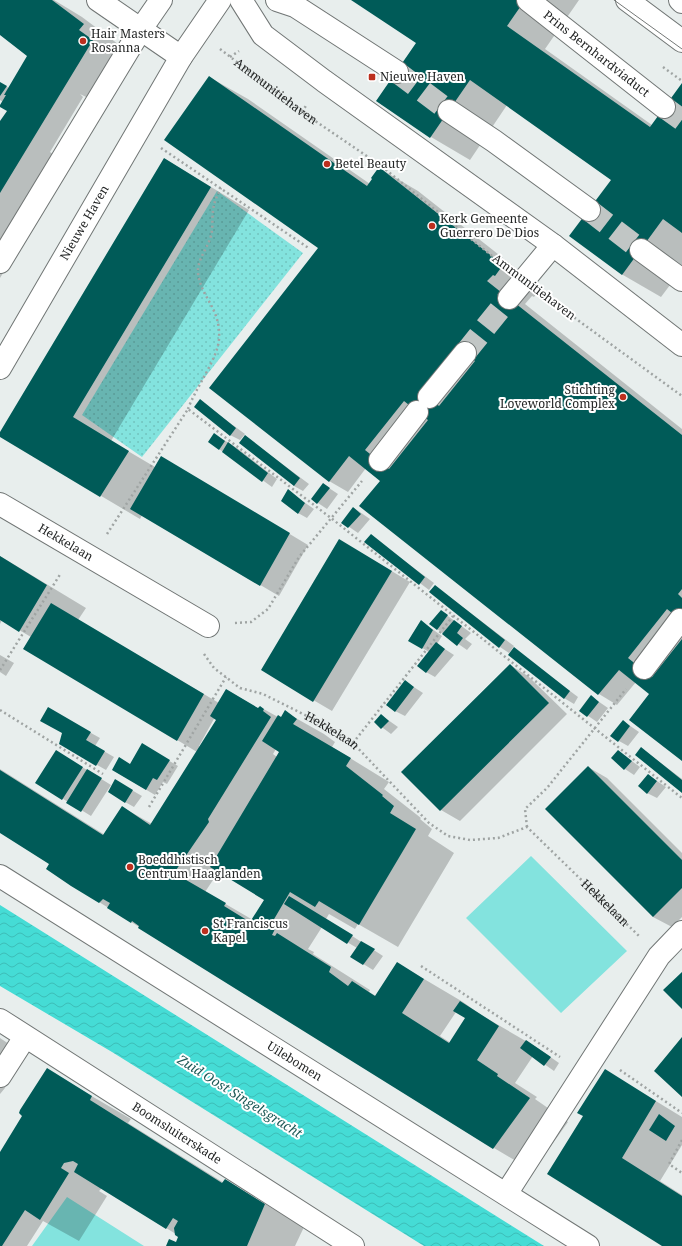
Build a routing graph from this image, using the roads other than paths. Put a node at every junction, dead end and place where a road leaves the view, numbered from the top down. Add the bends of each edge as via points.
1 (98, 0) edge
2 (161, 0) edge
3 (220, 0) edge
4 (241, 0) edge
5 (277, 0) edge
6 (528, 0) edge
7 (627, 0) edge
8 (141, 29) junction
9 (682, 40) edge
10 (181, 57) junction
11 (397, 72) tunnel mouth
12 (664, 107) tunnel mouth
13 (449, 111) tunnel mouth
14 (588, 210) tunnel mouth
15 (553, 245) junction
16 (640, 250) tunnel mouth
17 (0, 262) edge
18 (682, 280) edge
19 (509, 298) tunnel mouth
20 (682, 345) edge
21 (465, 353) tunnel mouth
22 (0, 368) edge
23 (380, 460) dead end
24 (0, 504) edge
25 (680, 620) dead end
26 (208, 626) road end
27 (644, 668) dead end
28 (0, 876) edge
29 (682, 932) edge
30 (0, 1020) edge
31 (25, 1037) junction
32 (0, 1076) edge
33 (506, 1194) junction
34 (353, 1246) edge
35 (588, 1246) edge

1 - 8 street
2 - 8 street
3 - 10 street, Nieuwe Haven
4 - 15 street via 263,35 324,82
5 - 11 street via 295,6
6 - 12 street, Prins Bernhardviaduct
7 - 9 street
8 - 10 street
8 - 17 street
10 - 22 street, Nieuwe Haven
13 - 14 street via 494,140
15 - 19 street
15 - 20 street
16 - 18 street
21 - 23 street
24 - 26 street, Hekkelaan
25 - 27 street
28 - 33 street, Uilebomen
29 - 33 street via 659,956
30 - 31 street, Boomsluiterskade
31 - 32 street
31 - 34 street, Boomsluiterskade
33 - 35 street, Uilebomen

